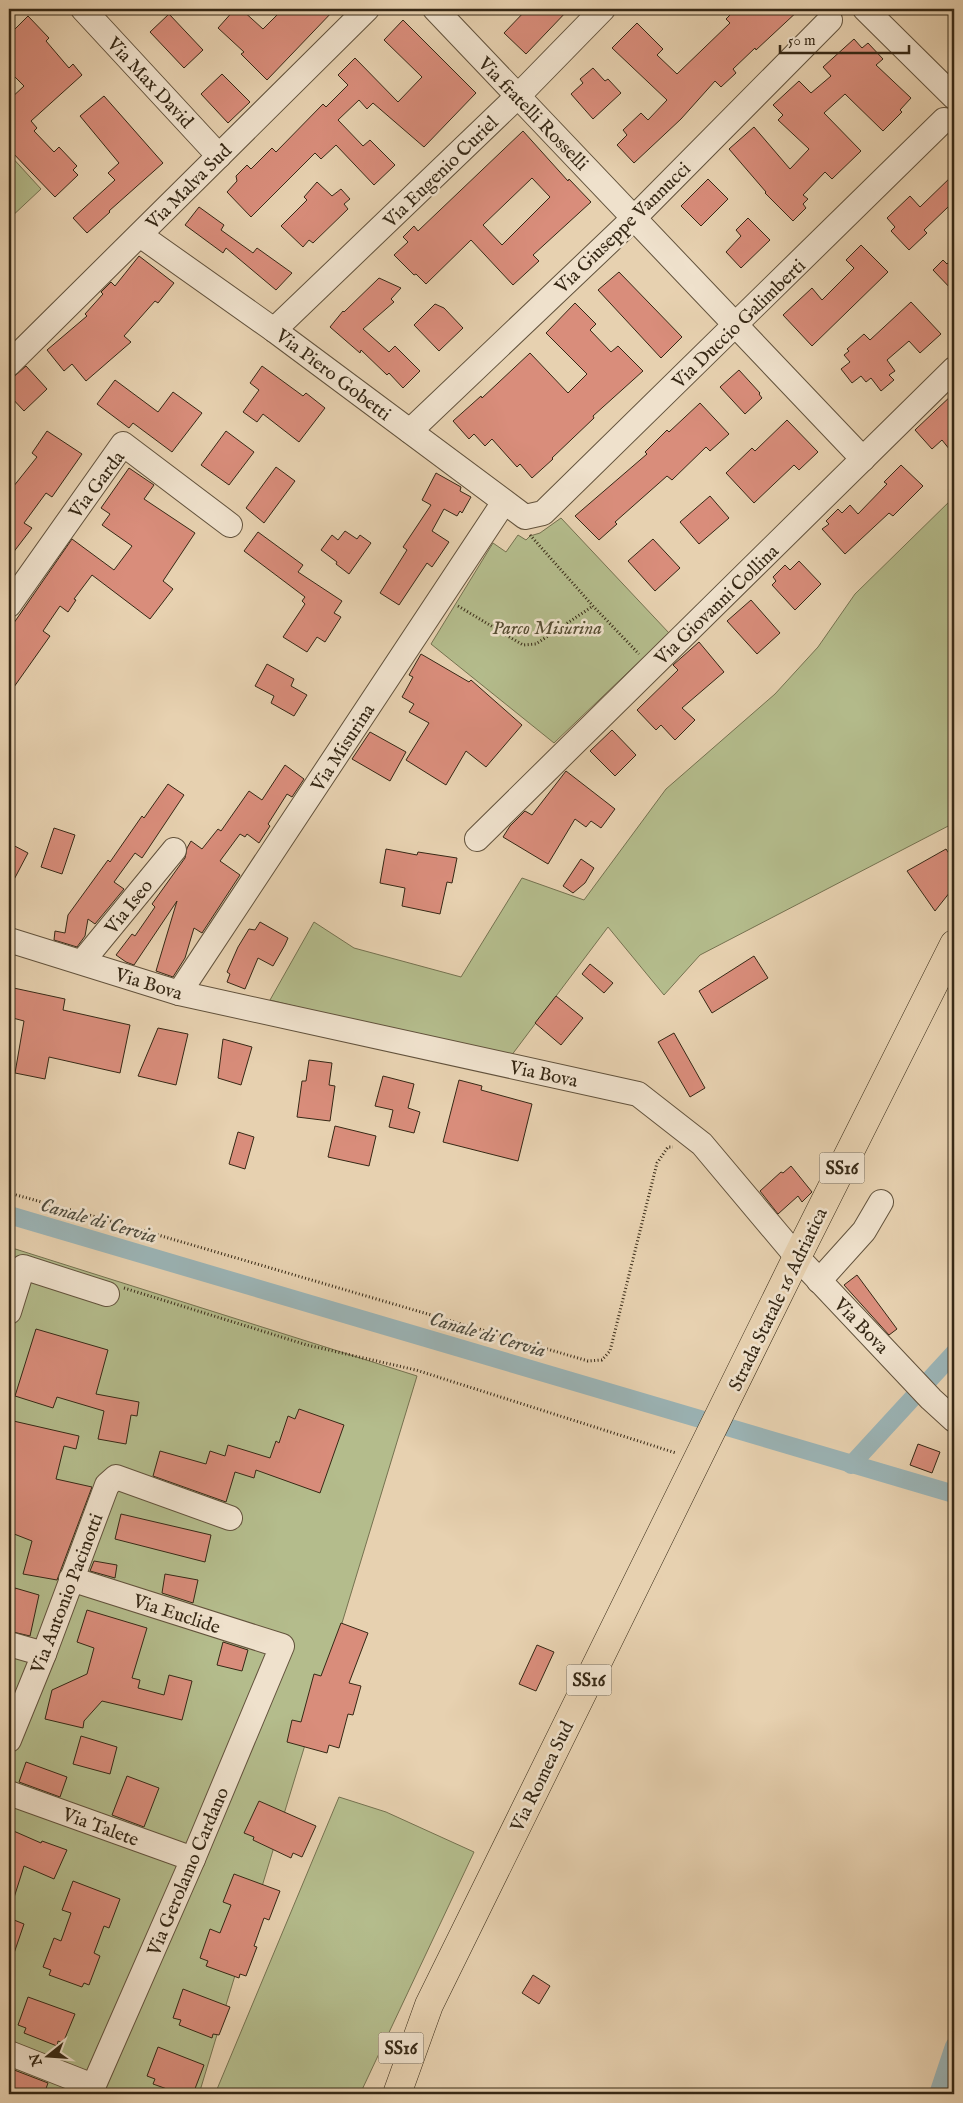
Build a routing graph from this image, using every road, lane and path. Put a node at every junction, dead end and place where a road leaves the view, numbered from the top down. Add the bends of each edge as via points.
1 (83, 9) edge
2 (367, 9) edge
3 (435, 9) edge
4 (603, 9) edge
5 (864, 9) edge
6 (830, 20) dead end
7 (518, 96) junction
8 (954, 97) edge
9 (944, 120) dead end
10 (219, 156) junction
11 (634, 218) junction
12 (140, 234) junction
13 (736, 325) junction
14 (274, 330) junction
15 (9, 364) edge
16 (954, 370) edge
17 (410, 431) junction
18 (863, 459) junction
19 (504, 502) junction
20 (525, 517) junction
21 (230, 524) dead end
22 (442, 595) junction
23 (9, 605) edge
24 (592, 606) junction
25 (652, 667) junction
26 (477, 839) dead end
27 (174, 850) dead end
28 (9, 940) edge
29 (954, 944) edge
30 (82, 962) junction
31 (180, 993) junction
32 (676, 1146) dead end
33 (9, 1193) edge
34 (881, 1202) dead end
35 (797, 1257) junction
36 (820, 1281) junction
37 (114, 1291) joint
38 (9, 1312) edge
39 (954, 1420) edge
40 (690, 1476) junction
41 (230, 1518) dead end
42 (71, 1579) junction
43 (9, 1644) edge
44 (282, 1646) joint
45 (44, 1654) junction
46 (9, 1740) edge
47 (9, 1793) edge
48 (193, 1859) junction
49 (428, 2005) junction
50 (9, 2052) edge
51 (92, 2090) edge
52 (378, 2094) edge
53 (397, 2094) edge

1 - 10 street, Via Max David
2 - 10 street, Via Malva Sud
3 - 7 street, Via fratelli Rosselli
4 - 7 street, Via Eugenio Curiel
5 - 8 street
6 - 11 street, Via Giuseppe Vannucci
7 - 11 street, Via fratelli Rosselli
7 - 14 street, Via Eugenio Curiel
9 - 13 street, Via Duccio Galimberti
10 - 12 street, Via Malva Sud
11 - 13 street, Via fratelli Rosselli
11 - 17 street, Via Giuseppe Vannucci
12 - 14 street, Via Piero Gobetti
12 - 15 street, Via Malva Sud
13 - 18 street, Via fratelli Rosselli
13 - 20 street, Via Duccio Galimberti via 543,513
14 - 17 street, Via Piero Gobetti
16 - 18 street, Via Giovanni Collina
17 - 19 street, Via Piero Gobetti
18 - 25 street, Via Giovanni Collina
19 - 20 street, Via Piero Gobetti
19 - 22 street, Via Misurina
20 - 24 path via 530,536
21 - 23 street, Via Garda via 123,444
22 - 24 path via 523,645 536,644
22 - 31 street, Via Misurina
24 - 25 path
25 - 26 street, Via Giovanni Collina
27 - 30 street, Via Iseo
28 - 30 street, Via Bova
29 - 35 main road, Strada Statale 16 Adriatica / SS16
30 - 31 street, Via Bova
31 - 35 street, Via Bova via 638,1094 702,1144
32 - 33 path via 668,1147 657,1163 610,1351 602,1360 588,1360
34 - 36 street via 864,1232
35 - 36 street, Via Bova
35 - 40 main road, Strada Statale 16 Adriatica / SS16
36 - 39 street, Via Bova
37 - 38 street via 23,1267
37 - 40 path via 307,1345 416,1370 677,1453 675,1467
40 - 49 main road, Via Romea Sud / SS16
41 - 42 street, Via Antonio Pacinotti via 116,1477 107,1485
42 - 44 street, Via Euclide
42 - 45 street, Via Antonio Pacinotti
43 - 45 street
44 - 48 street, Via Gerolamo Cardano
45 - 46 street, Via Antonio Pacinotti
47 - 48 street, Via Talete
48 - 51 street, Via Gerolamo Cardano
49 - 52 main road, Via Romea Sud / SS16
49 - 53 main road, Via Romea Sud / SS16
50 - 51 street

